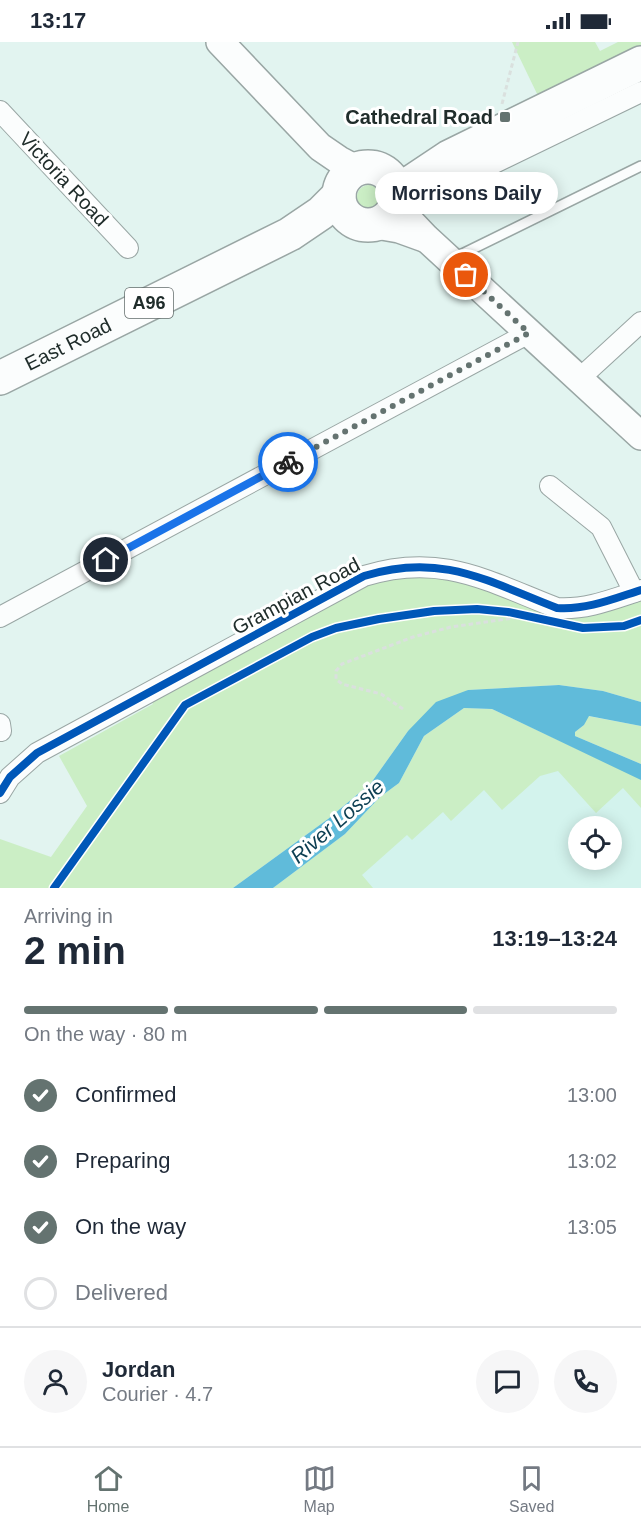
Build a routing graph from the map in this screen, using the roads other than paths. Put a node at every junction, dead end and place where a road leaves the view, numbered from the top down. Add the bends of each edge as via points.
1 (231, 46) edge
2 (641, 63) edge
3 (641, 92) edge
4 (0, 111) edge
5 (641, 166) edge
6 (372, 197) junction
7 (128, 248) dead end
8 (450, 260) junction
9 (641, 322) edge
10 (529, 333) junction
11 (3, 375) edge
12 (579, 379) junction
13 (641, 436) edge
14 (550, 486) dead end
15 (637, 591) edge
16 (0, 617) edge
17 (0, 793) edge

1 - 6 street via 333,167
2 - 6 highway, A96 via 449,157 413,181
3 - 6 street via 414,202
4 - 7 street, Victoria Road
5 - 8 lane
6 - 8 street via 399,229 426,238
6 - 11 highway, East Road / A96 via 321,213 290,234
8 - 10 street
9 - 12 street
10 - 12 street
10 - 16 street
12 - 13 street
14 - 15 street via 601,526
15 - 17 street, Grampian Road via 572,609 557,608 456,570 427,566 364,576 37,753 10,777

